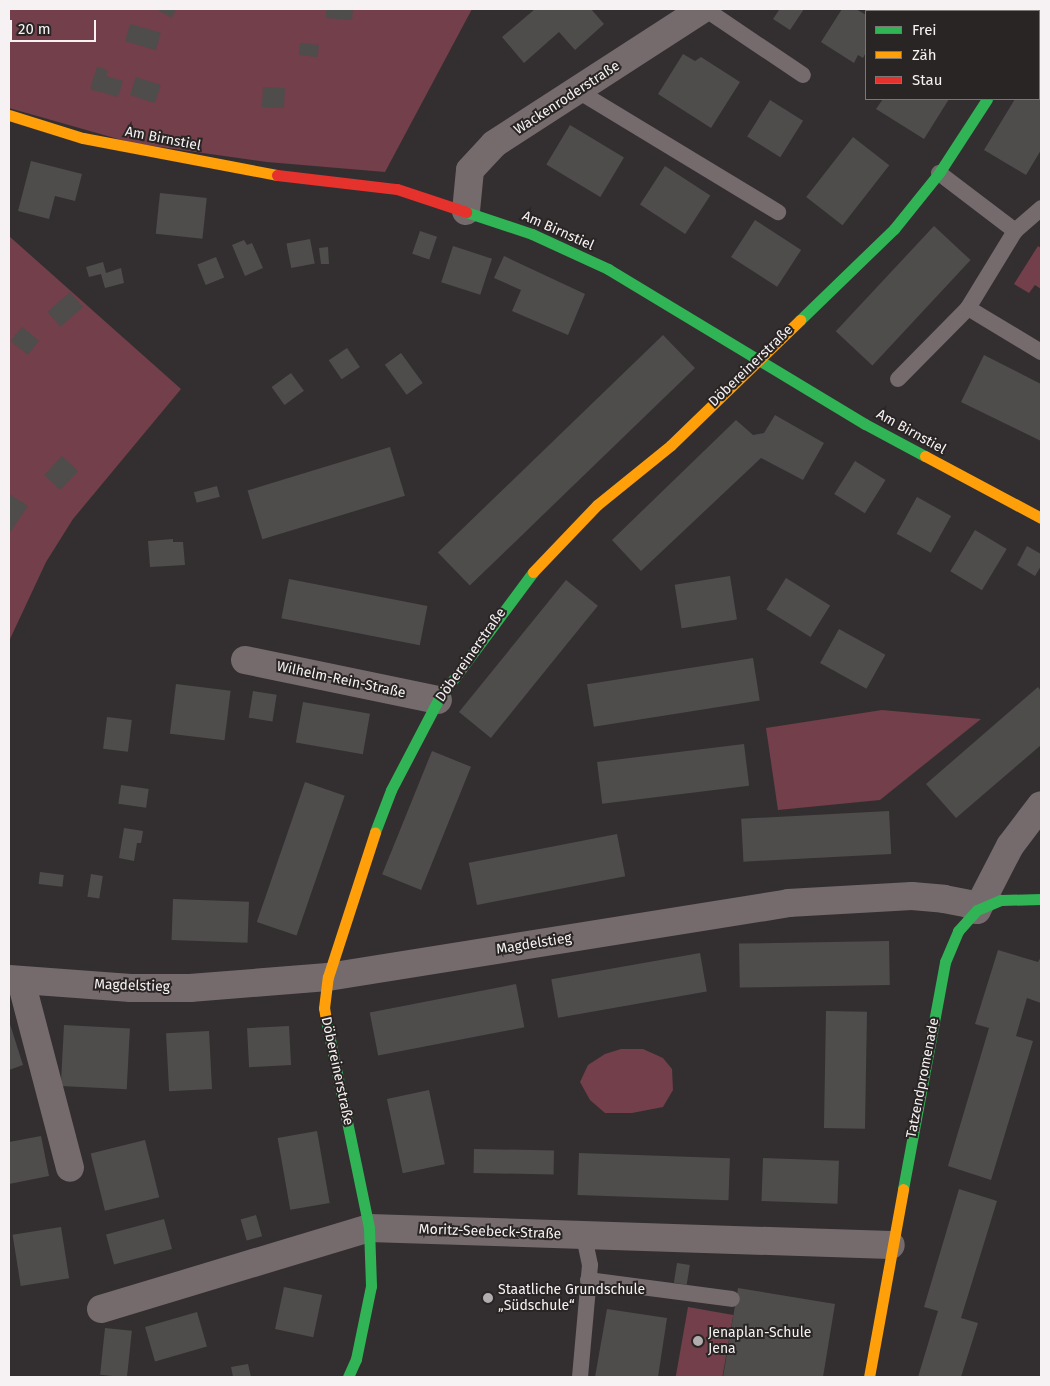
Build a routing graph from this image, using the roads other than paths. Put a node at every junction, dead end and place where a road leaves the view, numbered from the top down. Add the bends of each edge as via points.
1 (704, 9) edge
2 (803, 75) dead end
3 (578, 91) junction
4 (986, 100) edge
5 (9, 115) edge
6 (939, 173) junction
7 (466, 211) junction
8 (778, 212) dead end
9 (1038, 217) edge
10 (1015, 231) junction
11 (968, 308) junction
12 (1041, 352) edge
13 (758, 358) junction
14 (898, 379) dead end
15 (1041, 518) edge
16 (245, 660) dead end
17 (438, 700) junction
18 (1041, 805) edge
19 (1041, 899) edge
20 (977, 910) junction
21 (328, 977) junction
22 (15, 980) edge
23 (70, 1168) dead end
24 (369, 1228) junction
25 (584, 1236) junction
26 (891, 1245) junction
27 (588, 1280) junction
28 (732, 1299) dead end
29 (101, 1308) dead end
30 (348, 1377) edge
31 (580, 1377) edge
32 (869, 1377) edge

1 - 2 lane
1 - 3 street, Wackenroderstraße
3 - 7 street, Wackenroderstraße via 488,150 470,170
3 - 8 lane
4 - 6 street, Döbereinerstraße
5 - 7 street, Am Birnstiel via 83,138 172,157 297,178 398,190
6 - 10 lane
6 - 13 street, Döbereinerstraße via 894,229
7 - 13 street, Am Birnstiel via 532,234 608,269
9 - 10 lane
10 - 11 lane
11 - 12 lane
11 - 14 lane
13 - 15 street, Am Birnstiel via 865,424
13 - 17 street, Döbereinerstraße via 672,445 597,505 540,562
16 - 17 street, Wilhelm-Rein-Straße
17 - 21 street, Döbereinerstraße via 388,799
18 - 20 street, Tatzendpromenade via 1010,846
19 - 20 street via 1001,900
20 - 21 street, Magdelstieg via 969,904 912,896 788,903
20 - 26 street, Tatzendpromenade via 958,931 945,962
21 - 22 street, Magdelstieg via 190,988 131,988
21 - 24 street, Döbereinerstraße via 324,1008
22 - 23 street, Magdelstieg
24 - 25 street, Moritz-Seebeck-Straße
24 - 29 street, Moritz-Seebeck-Straße
24 - 30 street, Döbereinerstraße via 371,1286 356,1359
25 - 26 street, Moritz-Seebeck-Straße
25 - 27 lane via 590,1265
26 - 32 street, Tatzendpromenade
27 - 28 lane
27 - 31 lane

